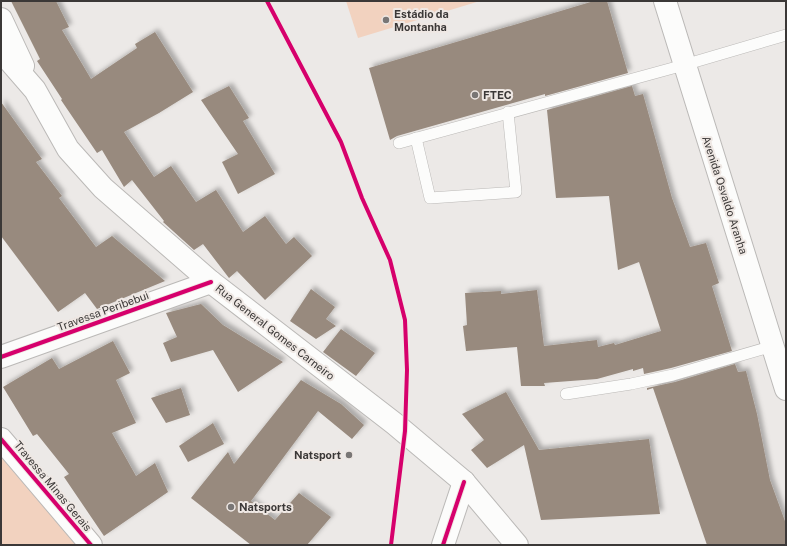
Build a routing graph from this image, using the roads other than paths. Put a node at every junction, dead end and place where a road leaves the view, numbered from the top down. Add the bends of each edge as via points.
1 (665, 1) edge
2 (1, 19) edge
3 (786, 35) edge
4 (1, 51) edge
5 (684, 65) junction
6 (35, 90) junction
7 (508, 112) junction
8 (416, 138) junction
9 (399, 143) dead end
10 (211, 282) junction
11 (773, 346) junction
12 (1, 357) edge
13 (786, 389) edge
14 (566, 394) dead end
15 (1, 439) edge
16 (464, 482) junction
17 (91, 545) edge
18 (443, 545) edge
19 (517, 545) edge

1 - 5 main road, Avenida Osvaldo Aranha
2 - 6 main road
3 - 5 lane
4 - 6 main road, Rua General Gomes Carneiro
5 - 7 lane
5 - 11 main road, Avenida Osvaldo Aranha
6 - 10 main road, Rua General Gomes Carneiro via 68,149 103,188
7 - 8 lane
7 - 8 lane via 516,192 430,198
8 - 9 lane
10 - 12 main road, Travessa Peribebui
10 - 16 main road, Rua General Gomes Carneiro via 395,424
11 - 13 main road, Avenida Osvaldo Aranha
11 - 14 lane via 673,375
15 - 17 main road, Travessa Minas Gerais
16 - 18 main road
16 - 19 main road, Rua General Gomes Carneiro

